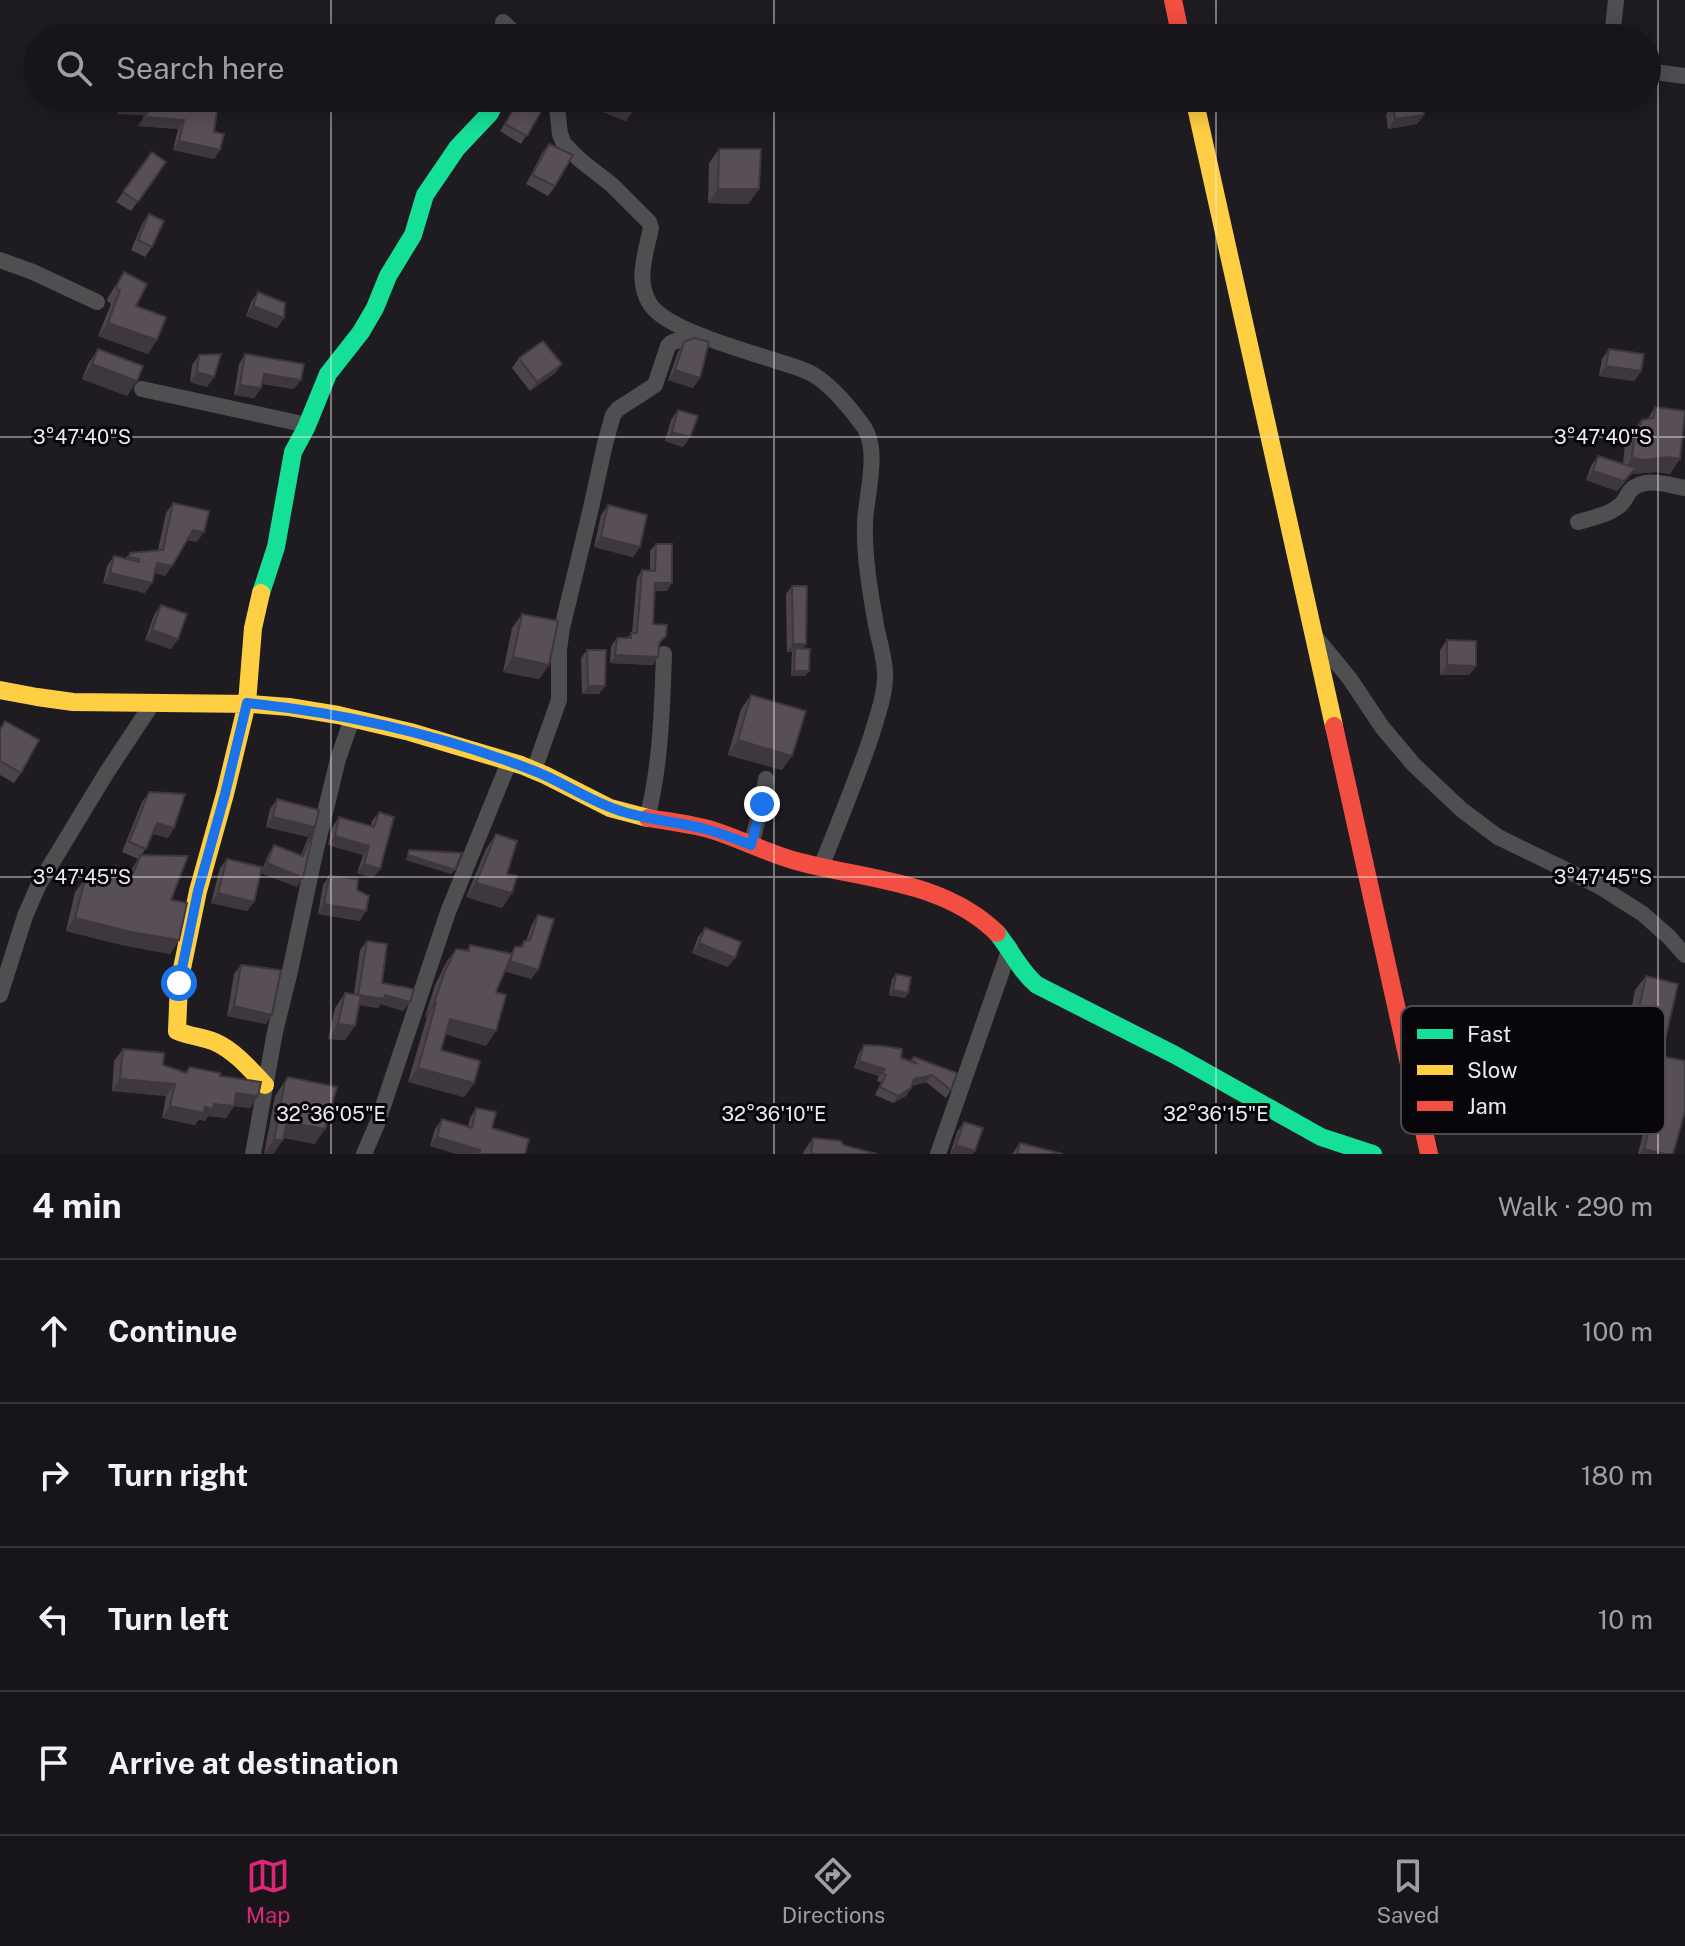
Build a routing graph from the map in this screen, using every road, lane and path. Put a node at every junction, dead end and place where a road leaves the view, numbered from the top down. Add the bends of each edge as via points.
1 (1173, 0) edge
2 (1616, 0) edge
3 (1178, 24) edge
4 (1613, 24) edge
5 (1661, 73) edge
6 (1685, 76) edge
7 (490, 112) edge
8 (558, 112) edge
9 (1197, 112) edge
10 (0, 260) edge
11 (97, 302) dead end
12 (695, 333) junction
13 (142, 389) edge
14 (307, 425) junction
15 (1685, 488) edge
16 (1578, 522) dead end
17 (1312, 633) junction
18 (664, 654) dead end
19 (0, 690) edge
20 (247, 703) junction
21 (152, 704) junction
22 (352, 719) junction
23 (509, 762) junction
24 (534, 770) junction
25 (766, 779) dead end
26 (647, 819) junction
27 (751, 845) junction
28 (821, 867) junction
29 (1010, 948) junction
30 (1685, 955) edge
31 (0, 995) edge
32 (1401, 1029) edge
33 (265, 1085) junction
34 (1425, 1134) edge
35 (1320, 1145) edge
36 (253, 1154) edge
37 (364, 1154) edge
38 (938, 1154) edge
39 (1373, 1154) edge
40 (1429, 1154) edge

1 - 3 street
2 - 4 street
5 - 6 street
7 - 14 street via 425,195 413,235 361,332 328,374
8 - 12 street via 564,144 649,222 641,275 650,304 661,317
9 - 17 street
10 - 11 street
12 - 24 street via 668,346 655,385 613,415 562,628 559,700
12 - 28 street via 811,373 830,385 869,437 867,569 884,687 858,774
13 - 14 street
14 - 20 street via 293,452 276,547 253,628
15 - 16 street via 1642,485 1619,507
17 - 30 street via 1414,765 1462,810 1498,837 1632,907
17 - 32 street
18 - 26 street via 659,757
19 - 21 street via 60,701
20 - 21 street
20 - 22 street
20 - 33 street via 198,891 179,983 176,1028 224,1047
21 - 31 street via 39,884
22 - 23 street
22 - 33 street via 314,858
23 - 24 street
23 - 37 street via 448,912
24 - 26 street via 594,802
25 - 27 street
26 - 27 street via 702,828
27 - 28 street
28 - 29 street via 912,886 958,905 990,926
29 - 35 street via 1037,985 1175,1055
29 - 38 street
33 - 36 street
34 - 40 street
35 - 39 street

